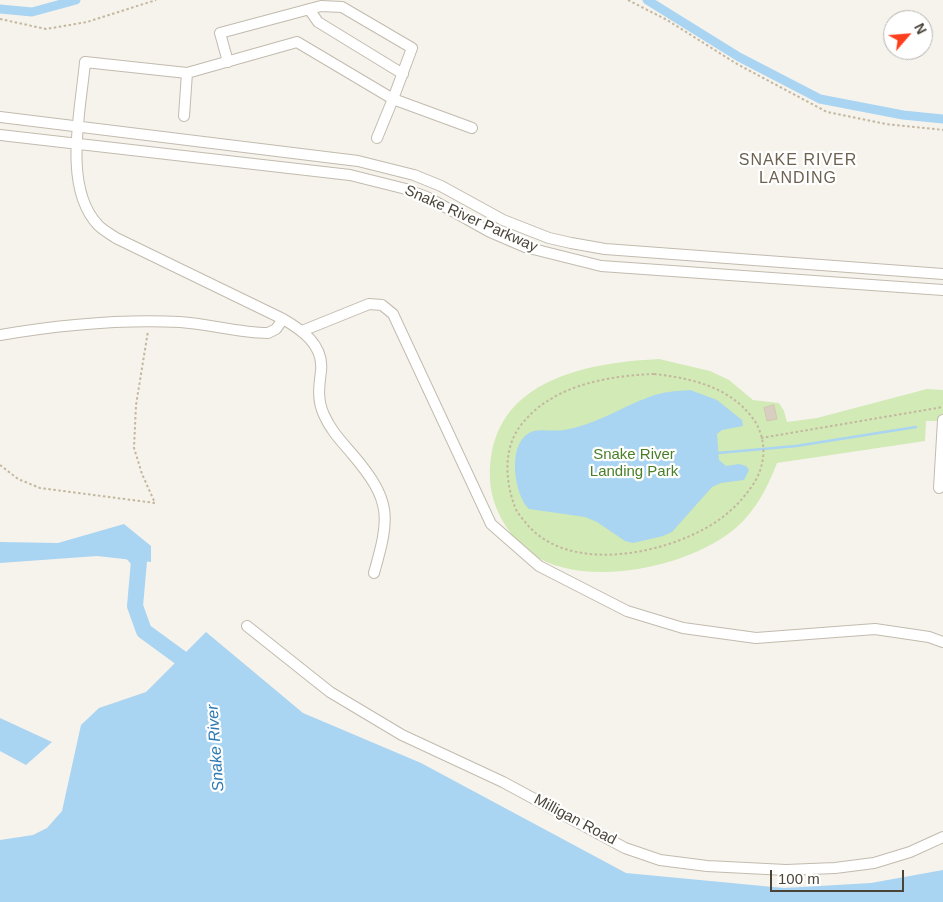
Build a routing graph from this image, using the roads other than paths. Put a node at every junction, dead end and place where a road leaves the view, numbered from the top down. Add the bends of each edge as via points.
1 (309, 9) junction
2 (228, 62) junction
3 (187, 73) junction
4 (402, 74) junction
5 (393, 99) junction
6 (184, 116) dead end
7 (0, 118) edge
8 (79, 126) junction
9 (472, 128) dead end
10 (0, 135) edge
11 (377, 138) dead end
12 (78, 144) junction
13 (943, 274) edge
14 (943, 290) edge
15 (283, 319) junction
16 (302, 330) junction
17 (0, 335) edge
18 (943, 420) edge
19 (939, 488) dead end
20 (374, 573) dead end
21 (247, 626) dead end
22 (943, 642) edge
23 (943, 837) edge

1 - 2 street via 220,33
1 - 4 street via 318,22
1 - 4 street via 342,6 412,48
2 - 3 street
2 - 5 street via 298,42
3 - 6 street
3 - 8 street via 86,62
4 - 5 street
5 - 9 street
5 - 11 street
7 - 8 street, Snake River Parkway
8 - 12 street
8 - 13 street, Snake River Parkway via 387,166 441,186 504,220 549,238 605,249
10 - 12 street, Snake River Parkway
12 - 14 street, Snake River Parkway via 350,175 377,181 430,198 490,232 525,247 601,266
12 - 15 street via 79,192 98,225 116,238
15 - 16 street
15 - 17 street via 276,329 268,333 150,321 48,327
16 - 20 street via 319,352 322,368 318,387 330,429 371,477 384,508 386,533
16 - 22 street via 369,304 388,309 491,524 539,566 628,611 683,628 756,638 875,629
18 - 19 street
21 - 23 street, Milligan Road via 330,692 402,735 503,782 625,848 660,860 786,870 835,868 874,863

